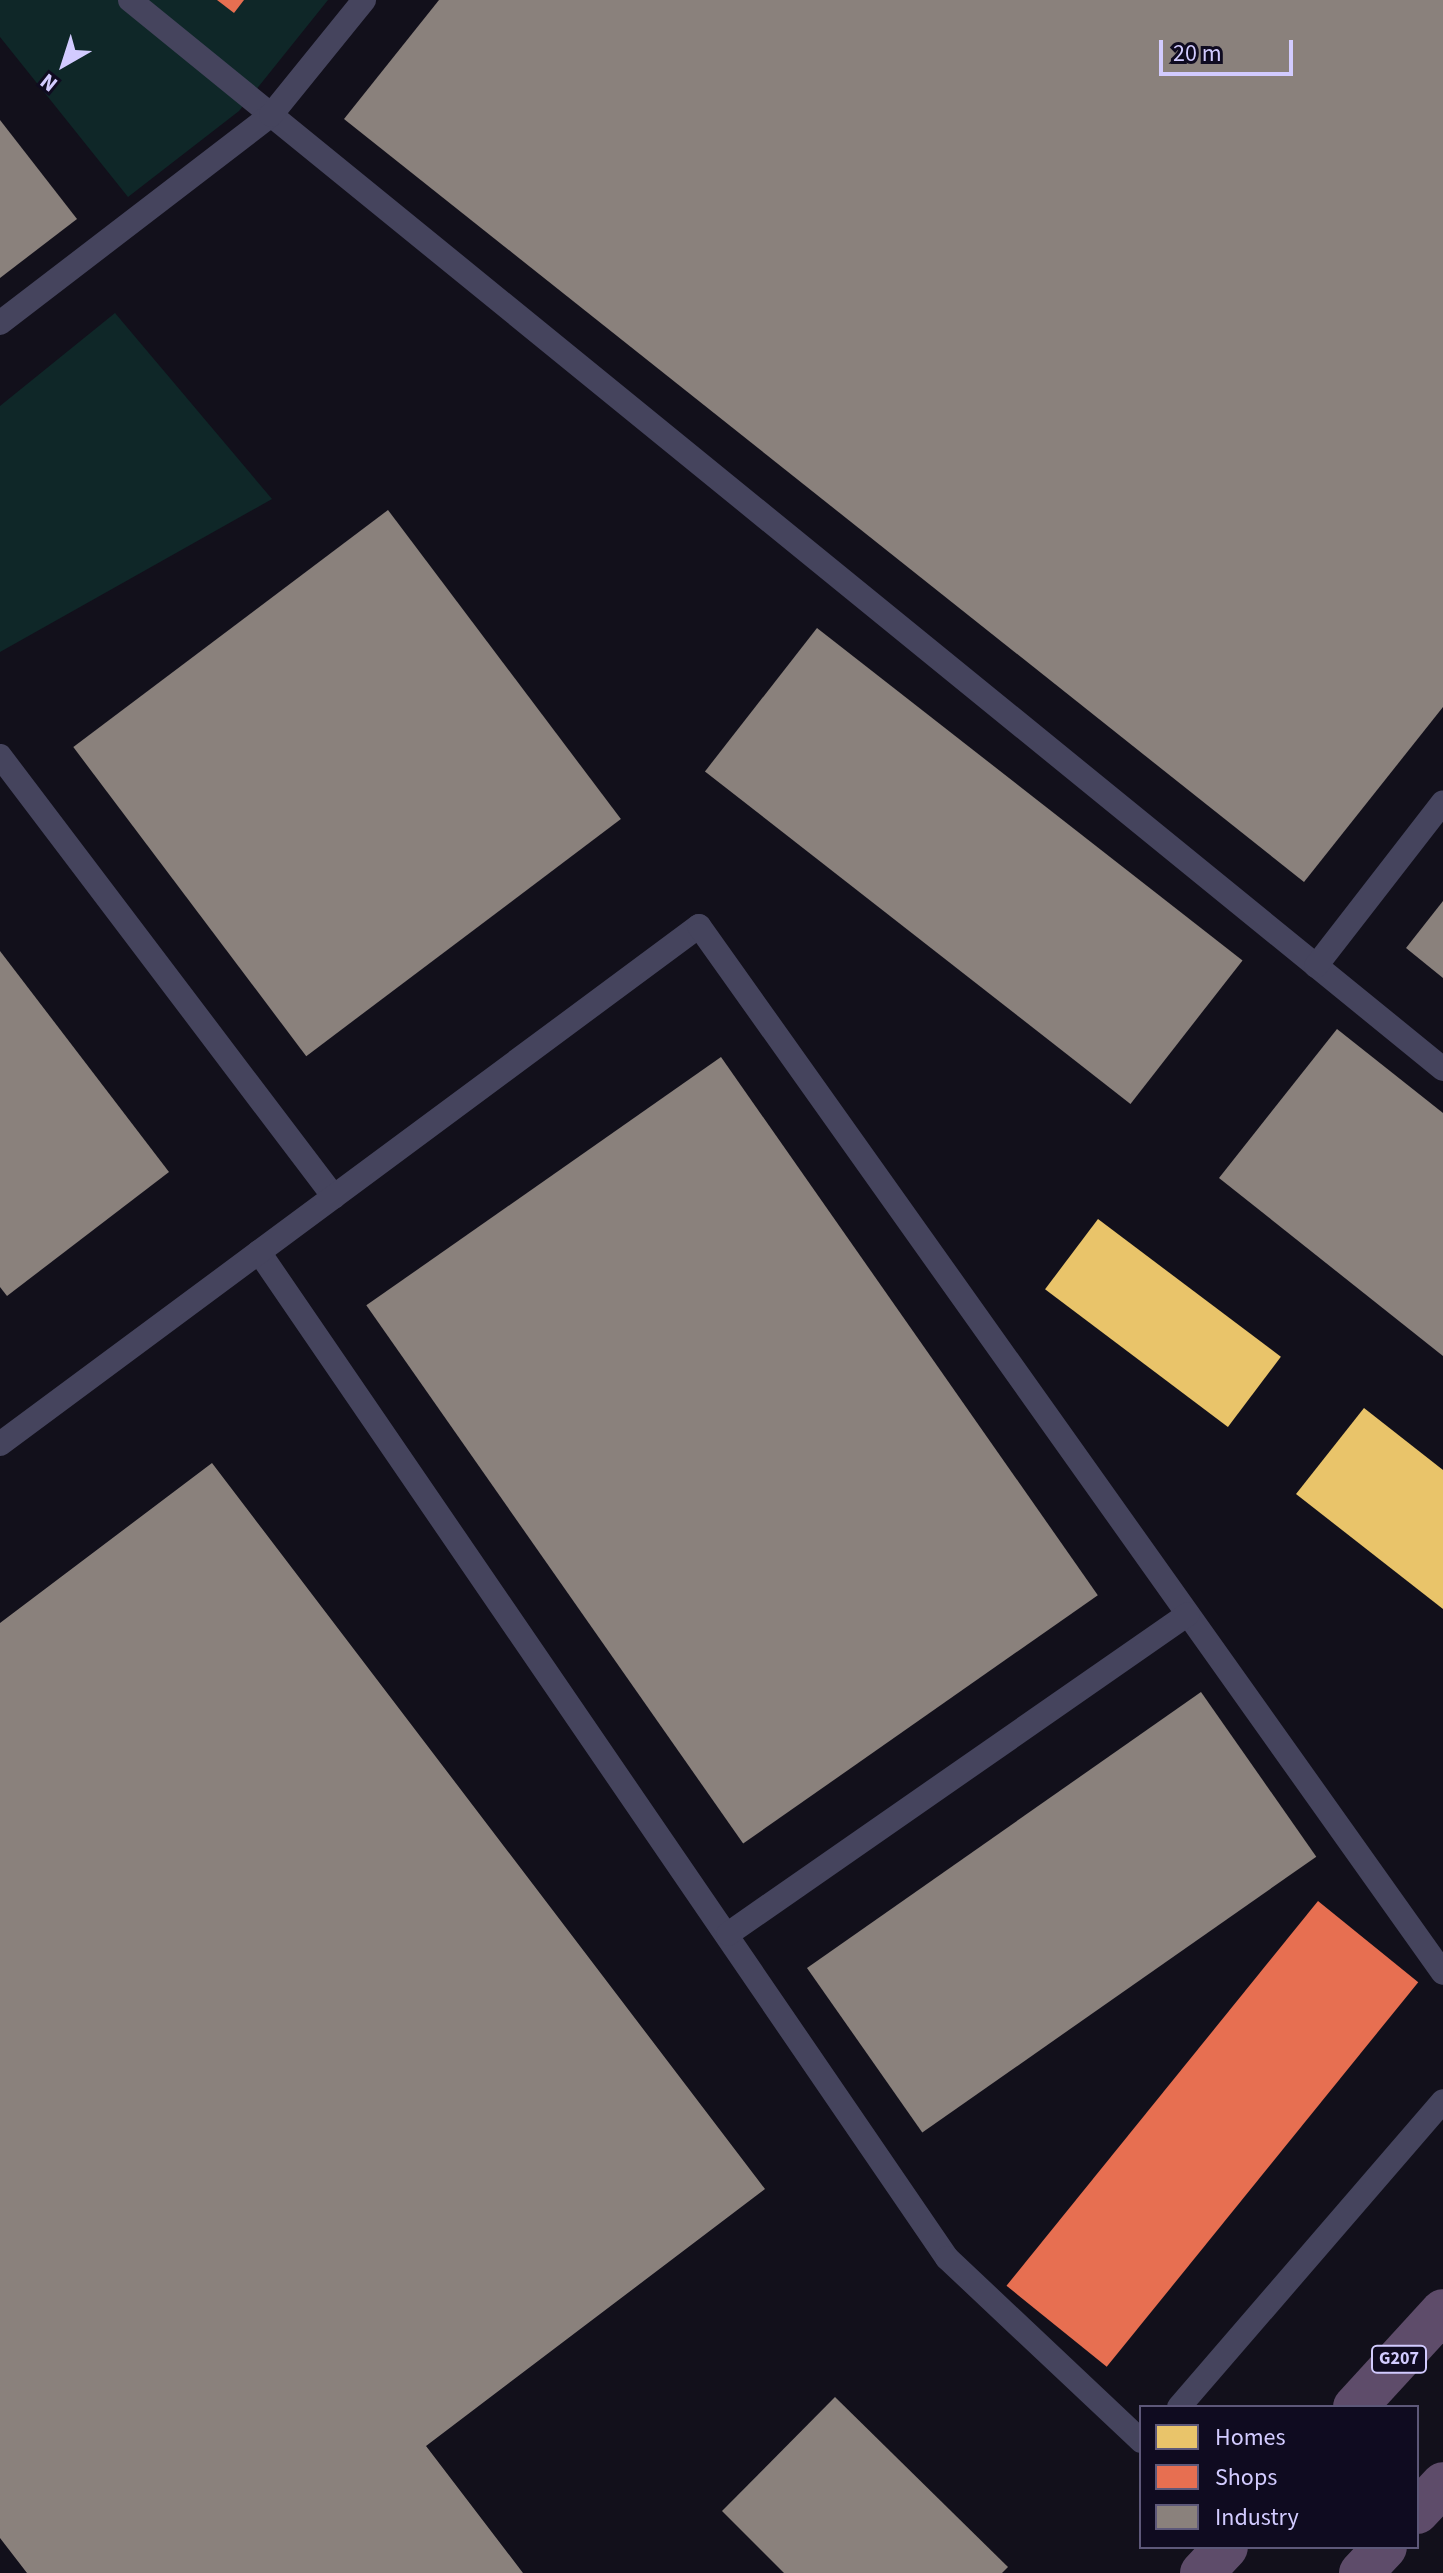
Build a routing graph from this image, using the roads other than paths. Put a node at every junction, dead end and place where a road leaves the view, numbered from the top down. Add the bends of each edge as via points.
1 (130, 0) edge
2 (364, 0) edge
3 (271, 115) junction
4 (0, 323) edge
5 (0, 756) edge
6 (1443, 802) edge
7 (1316, 966) junction
8 (1443, 1069) edge
9 (334, 1197) junction
10 (259, 1252) junction
11 (0, 1444) edge
12 (1188, 1614) junction
13 (728, 1934) junction
14 (1443, 1973) edge
15 (1443, 2101) edge
16 (1443, 2311) edge
17 (1181, 2405) edge
18 (1357, 2405) edge
19 (1139, 2439) edge
20 (1443, 2484) edge
21 (1419, 2510) edge
22 (1224, 2549) edge
23 (1383, 2549) edge
24 (1202, 2573) edge
25 (1361, 2573) edge

1 - 3 lane
2 - 3 lane
3 - 4 lane
3 - 7 lane
5 - 9 lane
6 - 7 lane
7 - 8 lane
9 - 10 lane
9 - 12 lane via 699,926
10 - 11 lane
10 - 13 lane
12 - 13 lane
12 - 14 lane
13 - 19 lane via 947,2258
15 - 17 lane
16 - 18 highway, G207
20 - 21 highway
22 - 24 highway
23 - 25 highway

